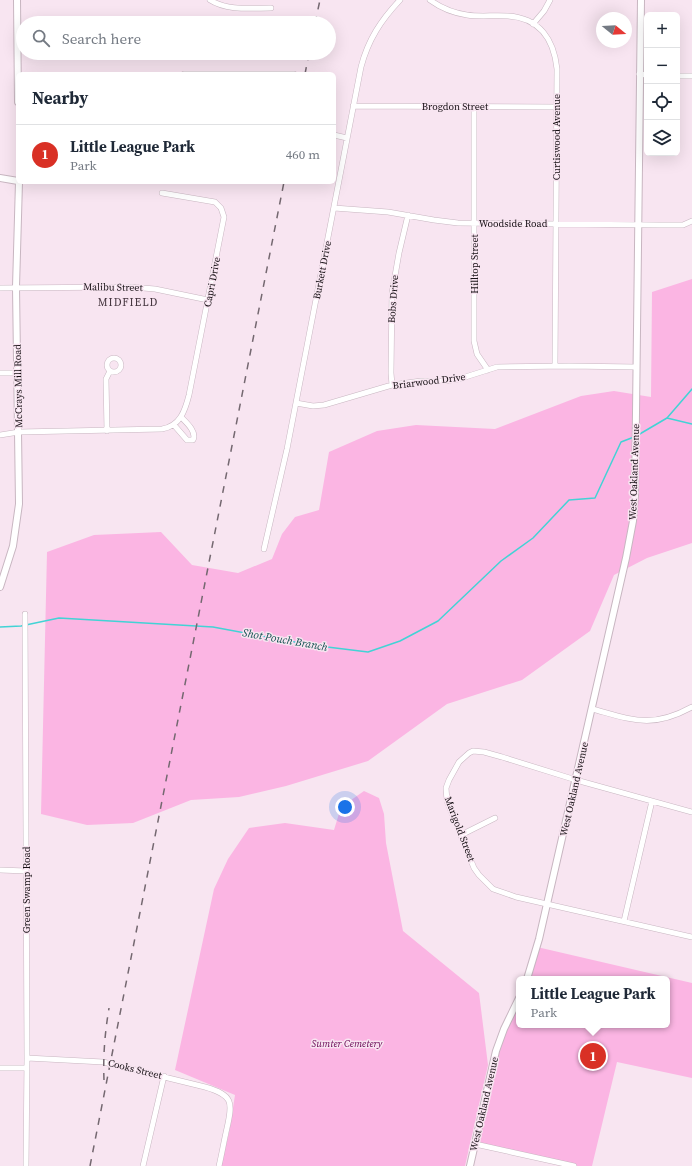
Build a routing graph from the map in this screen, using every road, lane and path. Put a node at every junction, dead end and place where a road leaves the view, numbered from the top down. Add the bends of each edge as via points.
1 (17, 0) edge
2 (210, 0) edge
3 (400, 0) edge
4 (430, 0) edge
5 (550, 0) edge
6 (641, 0) edge
7 (271, 8) dead end
8 (17, 16) edge
9 (534, 24) junction
10 (18, 60) edge
11 (18, 72) edge
12 (639, 74) junction
13 (644, 75) edge
14 (680, 76) edge
15 (692, 76) edge
16 (353, 106) junction
17 (474, 107) junction
18 (557, 107) junction
19 (336, 135) edge
20 (347, 138) junction
21 (0, 178) edge
22 (16, 181) edge
23 (19, 184) edge
24 (162, 193) dead end
25 (334, 208) junction
26 (408, 215) junction
27 (692, 220) edge
28 (474, 223) junction
29 (556, 224) junction
30 (637, 225) junction
31 (16, 287) junction
32 (0, 288) edge
33 (208, 300) junction
34 (555, 366) junction
35 (636, 367) junction
36 (488, 370) junction
37 (110, 371) dead end
38 (0, 373) edge
39 (18, 373) junction
40 (392, 385) junction
41 (296, 403) junction
42 (181, 417) junction
43 (174, 425) junction
44 (107, 430) junction
45 (19, 432) junction
46 (0, 435) edge
47 (264, 550) dead end
48 (0, 586) edge
49 (25, 614) dead end
50 (692, 707) edge
51 (592, 709) junction
52 (576, 780) junction
53 (652, 801) junction
54 (692, 812) edge
55 (495, 818) dead end
56 (461, 836) junction
57 (0, 870) edge
58 (26, 871) junction
59 (547, 904) junction
60 (624, 921) junction
61 (692, 937) edge
62 (528, 976) edge
63 (516, 1004) edge
64 (27, 1058) junction
65 (0, 1068) edge
66 (26, 1068) junction
67 (164, 1076) junction
68 (475, 1144) junction
69 (26, 1166) edge
70 (143, 1166) edge
71 (219, 1166) edge
72 (470, 1166) edge
73 (574, 1166) edge

1 - 8 street
2 - 7 street via 238,8
3 - 16 street, Burkett Drive via 382,21 369,43
4 - 9 street, Curtiswood Avenue via 461,14 509,16
5 - 9 street
6 - 12 street, West Oakland Avenue
9 - 18 street, Curtiswood Avenue via 544,32 554,52 557,69
10 - 11 street
12 - 13 street
12 - 30 street, West Oakland Avenue
14 - 15 street
16 - 17 street, Brogdon Street
16 - 20 street, Burkett Drive
17 - 18 street, Brogdon Street
17 - 28 street, Hilltop Street
18 - 29 street, Curtiswood Avenue
19 - 20 street
20 - 25 street, Burkett Drive
21 - 22 street
23 - 31 street, McCrays Mill Road
24 - 33 street, Capri Drive via 215,202 223,212 224,224
25 - 26 street, Woodside Road
25 - 41 street, Burkett Drive
26 - 28 street, Woodside Road
26 - 40 street, Bobs Drive via 392,292
27 - 30 street, Woodside Road via 675,225
28 - 29 street, Woodside Road
28 - 36 street, Hilltop Street via 474,342 477,354
29 - 30 street, Woodside Road
29 - 34 street, Curtiswood Avenue
30 - 35 street, West Oakland Avenue
31 - 32 street, Malibu Street
31 - 33 street, Malibu Street via 131,287 155,289
31 - 39 street, McCrays Mill Road
33 - 42 street, Capri Drive via 189,395
34 - 35 street, Briarwood Drive
34 - 36 street, Briarwood Drive
35 - 51 street, West Oakland Avenue via 634,508 630,537
36 - 40 street, Briarwood Drive via 453,380
37 - 44 street via 106,380
38 - 39 street
39 - 45 street, McCrays Mill Road
40 - 41 street, Briarwood Drive via 324,405
41 - 47 street, Burkett Drive
42 - 43 street, Capri Drive
42 - 43 street via 193,432 192,440 187,440
43 - 44 street via 151,430
44 - 45 street
45 - 46 street
45 - 48 street, McCrays Mill Road via 18,518 13,546
49 - 58 street, Green Swamp Road
50 - 51 street via 670,717 650,722
51 - 52 street, West Oakland Avenue
52 - 53 street
52 - 56 street, Marigold Street via 484,752 473,751 459,762 446,788 447,801
52 - 59 street, West Oakland Avenue
53 - 54 street
53 - 60 street
55 - 56 street
56 - 59 street, Marigold Street via 474,868 493,889
57 - 58 street
58 - 64 street, Green Swamp Road
59 - 60 street, Marigold Street
59 - 62 street, West Oakland Avenue
60 - 61 street, Marigold Street
63 - 68 street, West Oakland Avenue via 496,1051
64 - 66 street, Green Swamp Road
64 - 67 street, Cooks Street via 103,1062
65 - 66 street
66 - 69 street, Green Swamp Road
67 - 70 street
67 - 71 street, Cooks Street via 219,1091 228,1099 231,1112
68 - 72 street, West Oakland Avenue
68 - 73 street

